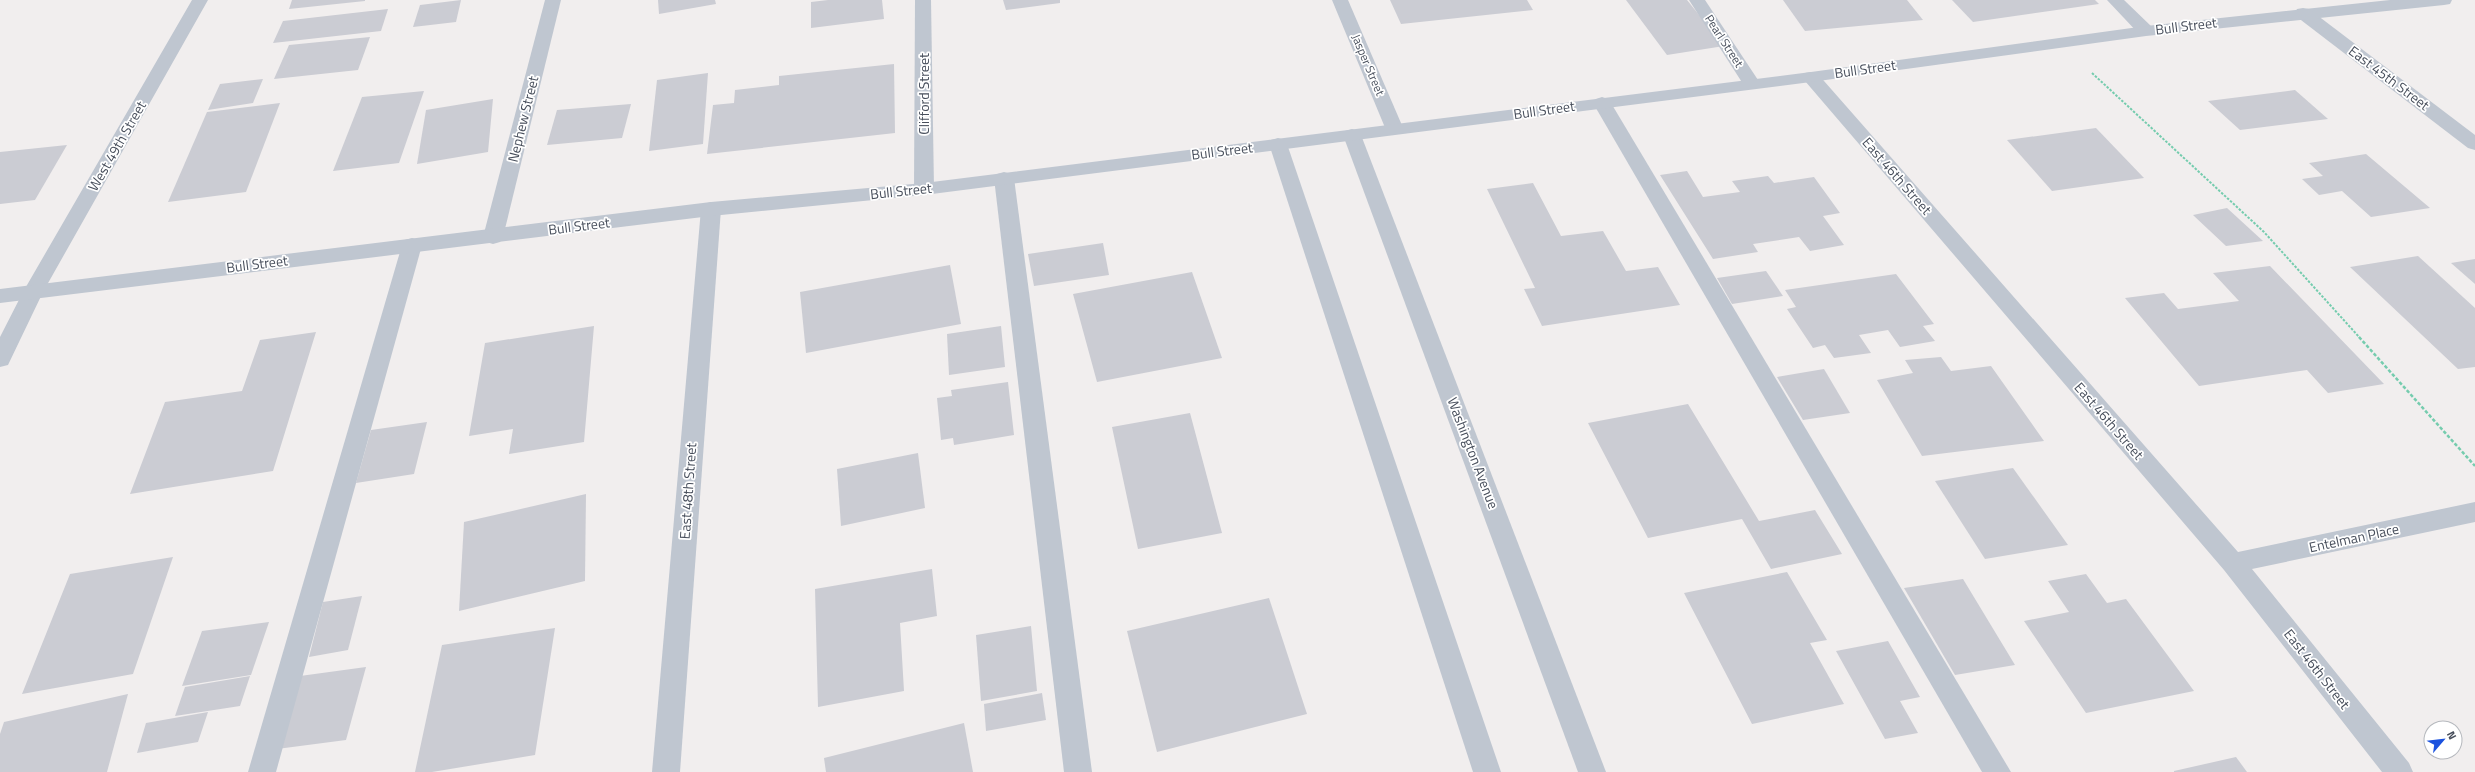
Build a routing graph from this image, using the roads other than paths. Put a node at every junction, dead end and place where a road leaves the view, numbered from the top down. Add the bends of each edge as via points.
1 (200, 0) edge
2 (553, 0) edge
3 (923, 0) edge
4 (1340, 0) edge
5 (1697, 0) edge
6 (2115, 0) edge
7 (2444, 0) edge
8 (2303, 13) junction
9 (2146, 31) junction
10 (1811, 77) junction
11 (1751, 83) junction
12 (1602, 102) junction
13 (1395, 130) junction
14 (1352, 135) junction
15 (1278, 144) junction
16 (2475, 144) edge
17 (1004, 178) junction
18 (924, 188) junction
19 (710, 209) junction
20 (493, 238) junction
21 (412, 245) junction
22 (33, 292) junction
23 (0, 296) edge
24 (0, 359) edge
25 (2475, 512) edge
26 (2233, 564) junction
27 (262, 772) edge
28 (666, 772) edge
29 (1078, 772) edge
30 (1487, 772) edge
31 (1592, 772) edge
32 (1997, 772) edge
33 (2399, 772) edge

1 - 22 street, West 49th Street
2 - 20 street, Nephew Street
3 - 18 street, Clifford Street
4 - 13 street, Jasper Street
5 - 11 street, Pearl Street
6 - 9 street
7 - 8 street, Bull Street
8 - 9 street, Bull Street
8 - 16 street, East 45th Street
9 - 10 street, Bull Street
10 - 11 street, Bull Street
10 - 26 street, East 46th Street
11 - 12 street, Bull Street
12 - 13 street, Bull Street
12 - 32 street
13 - 14 street, Bull Street
14 - 15 street, Bull Street
14 - 31 street, Washington Avenue
15 - 17 street, Bull Street
15 - 30 street
17 - 18 street, Bull Street
17 - 29 street
18 - 19 street, Bull Street
19 - 20 street, Bull Street
19 - 28 street, East 48th Street
20 - 21 street, Bull Street
21 - 22 street, Bull Street
21 - 27 street
22 - 23 street, Bull Street
22 - 24 street, West 49th Street
25 - 26 street, Entelman Place
26 - 33 street, East 46th Street

